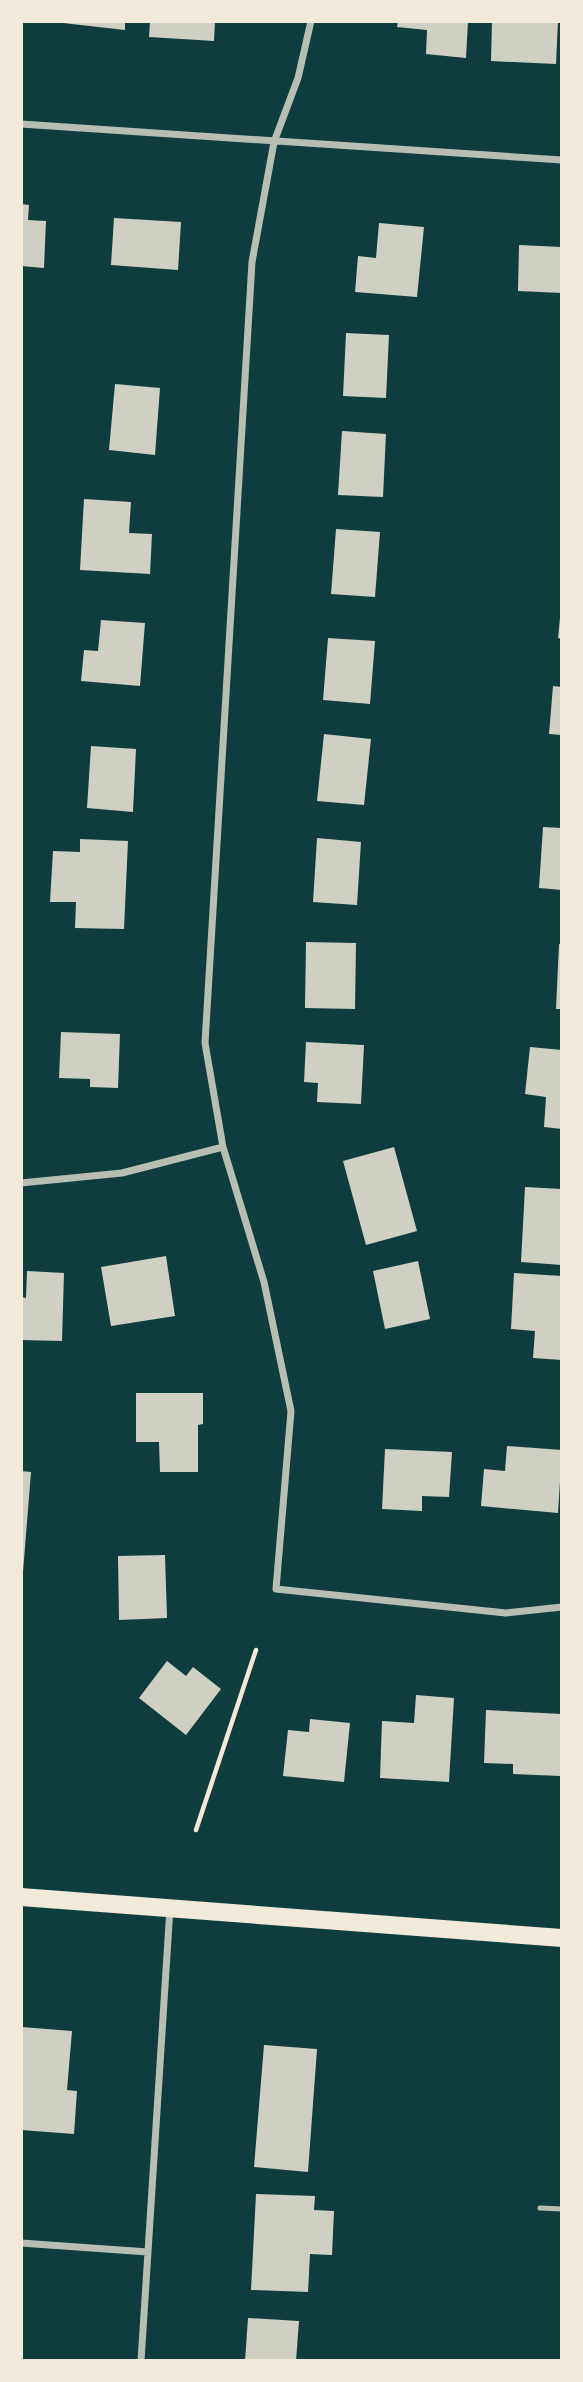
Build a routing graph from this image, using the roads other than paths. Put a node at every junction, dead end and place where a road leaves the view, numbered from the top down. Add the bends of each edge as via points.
1 (311, 21) edge
2 (21, 124) edge
3 (274, 142) junction
4 (562, 160) edge
5 (223, 1147) junction
6 (21, 1183) edge
7 (562, 1607) edge
8 (21, 1897) edge
9 (170, 1908) junction
10 (562, 1938) edge
11 (540, 2208) dead end
12 (562, 2209) edge
13 (21, 2243) edge
14 (148, 2252) junction
15 (141, 2361) edge

1 - 3 street via 298,78
2 - 3 street
3 - 4 street
3 - 5 street via 252,262 205,1042
5 - 6 street via 122,1173
5 - 7 street via 264,1282 292,1412 276,1590 506,1613
8 - 9 main road
9 - 10 main road
9 - 14 street
11 - 12 lane
13 - 14 street
14 - 15 street

